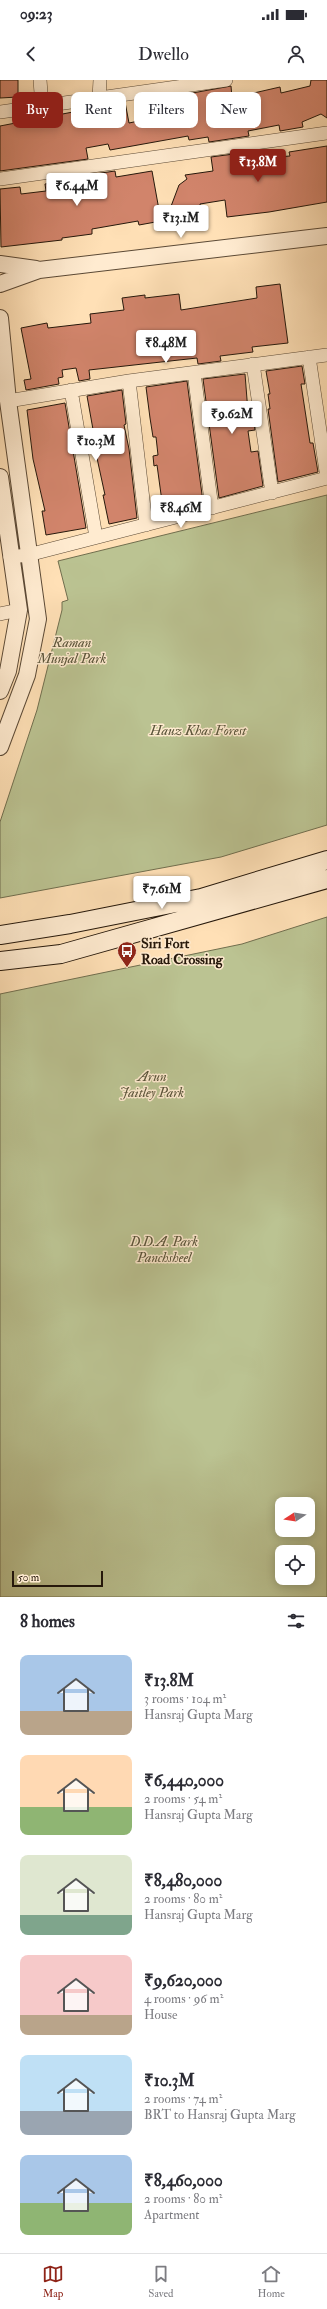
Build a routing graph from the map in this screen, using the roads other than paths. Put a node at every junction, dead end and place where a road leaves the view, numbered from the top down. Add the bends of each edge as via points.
1 (40, 80) edge
2 (100, 80) edge
3 (226, 80) edge
4 (167, 84) edge
5 (41, 92) edge
6 (99, 92) edge
7 (126, 92) edge
8 (12, 110) edge
9 (0, 112) edge
10 (327, 132) edge
11 (0, 179) edge
12 (327, 236) edge
13 (0, 264) edge
14 (39, 270) junction
15 (0, 284) edge
16 (0, 318) edge
17 (327, 355) edge
18 (309, 357) junction
19 (253, 364) junction
20 (194, 372) junction
21 (129, 381) junction
22 (71, 390) junction
23 (8, 400) junction
24 (0, 477) edge
25 (327, 478) edge
26 (272, 493) junction
27 (212, 508) junction
28 (146, 525) junction
29 (96, 537) junction
30 (28, 554) junction
31 (10, 557) junction
32 (19, 610) junction
33 (0, 614) edge
34 (12, 649) junction
35 (32, 652) junction
36 (0, 691) edge
37 (0, 747) edge
38 (327, 860) edge
39 (327, 878) edge
40 (44, 928) junction
41 (0, 935) edge
42 (47, 955) junction
43 (0, 961) edge

1 - 5 street
2 - 6 street
3 - 4 street
4 - 7 street
8 - 9 street
10 - 11 street
12 - 14 street
13 - 14 street
14 - 15 street
16 - 23 street
17 - 18 street
18 - 19 street
18 - 25 street
19 - 20 street
19 - 26 street
20 - 21 street
20 - 27 street
21 - 22 street
21 - 28 street
22 - 23 street
22 - 29 street
23 - 30 street
24 - 31 street
25 - 26 street
26 - 27 street
27 - 28 street
28 - 29 street
29 - 30 street
30 - 31 street
30 - 35 street via 38,619
31 - 32 street
32 - 33 street
32 - 34 street
34 - 35 street
34 - 36 street via 8,671
35 - 37 street via 27,675
38 - 40 main road via 201,898
39 - 42 main road via 66,952
40 - 41 main road
40 - 42 main road via 56,931 62,939 60,948
42 - 43 main road

